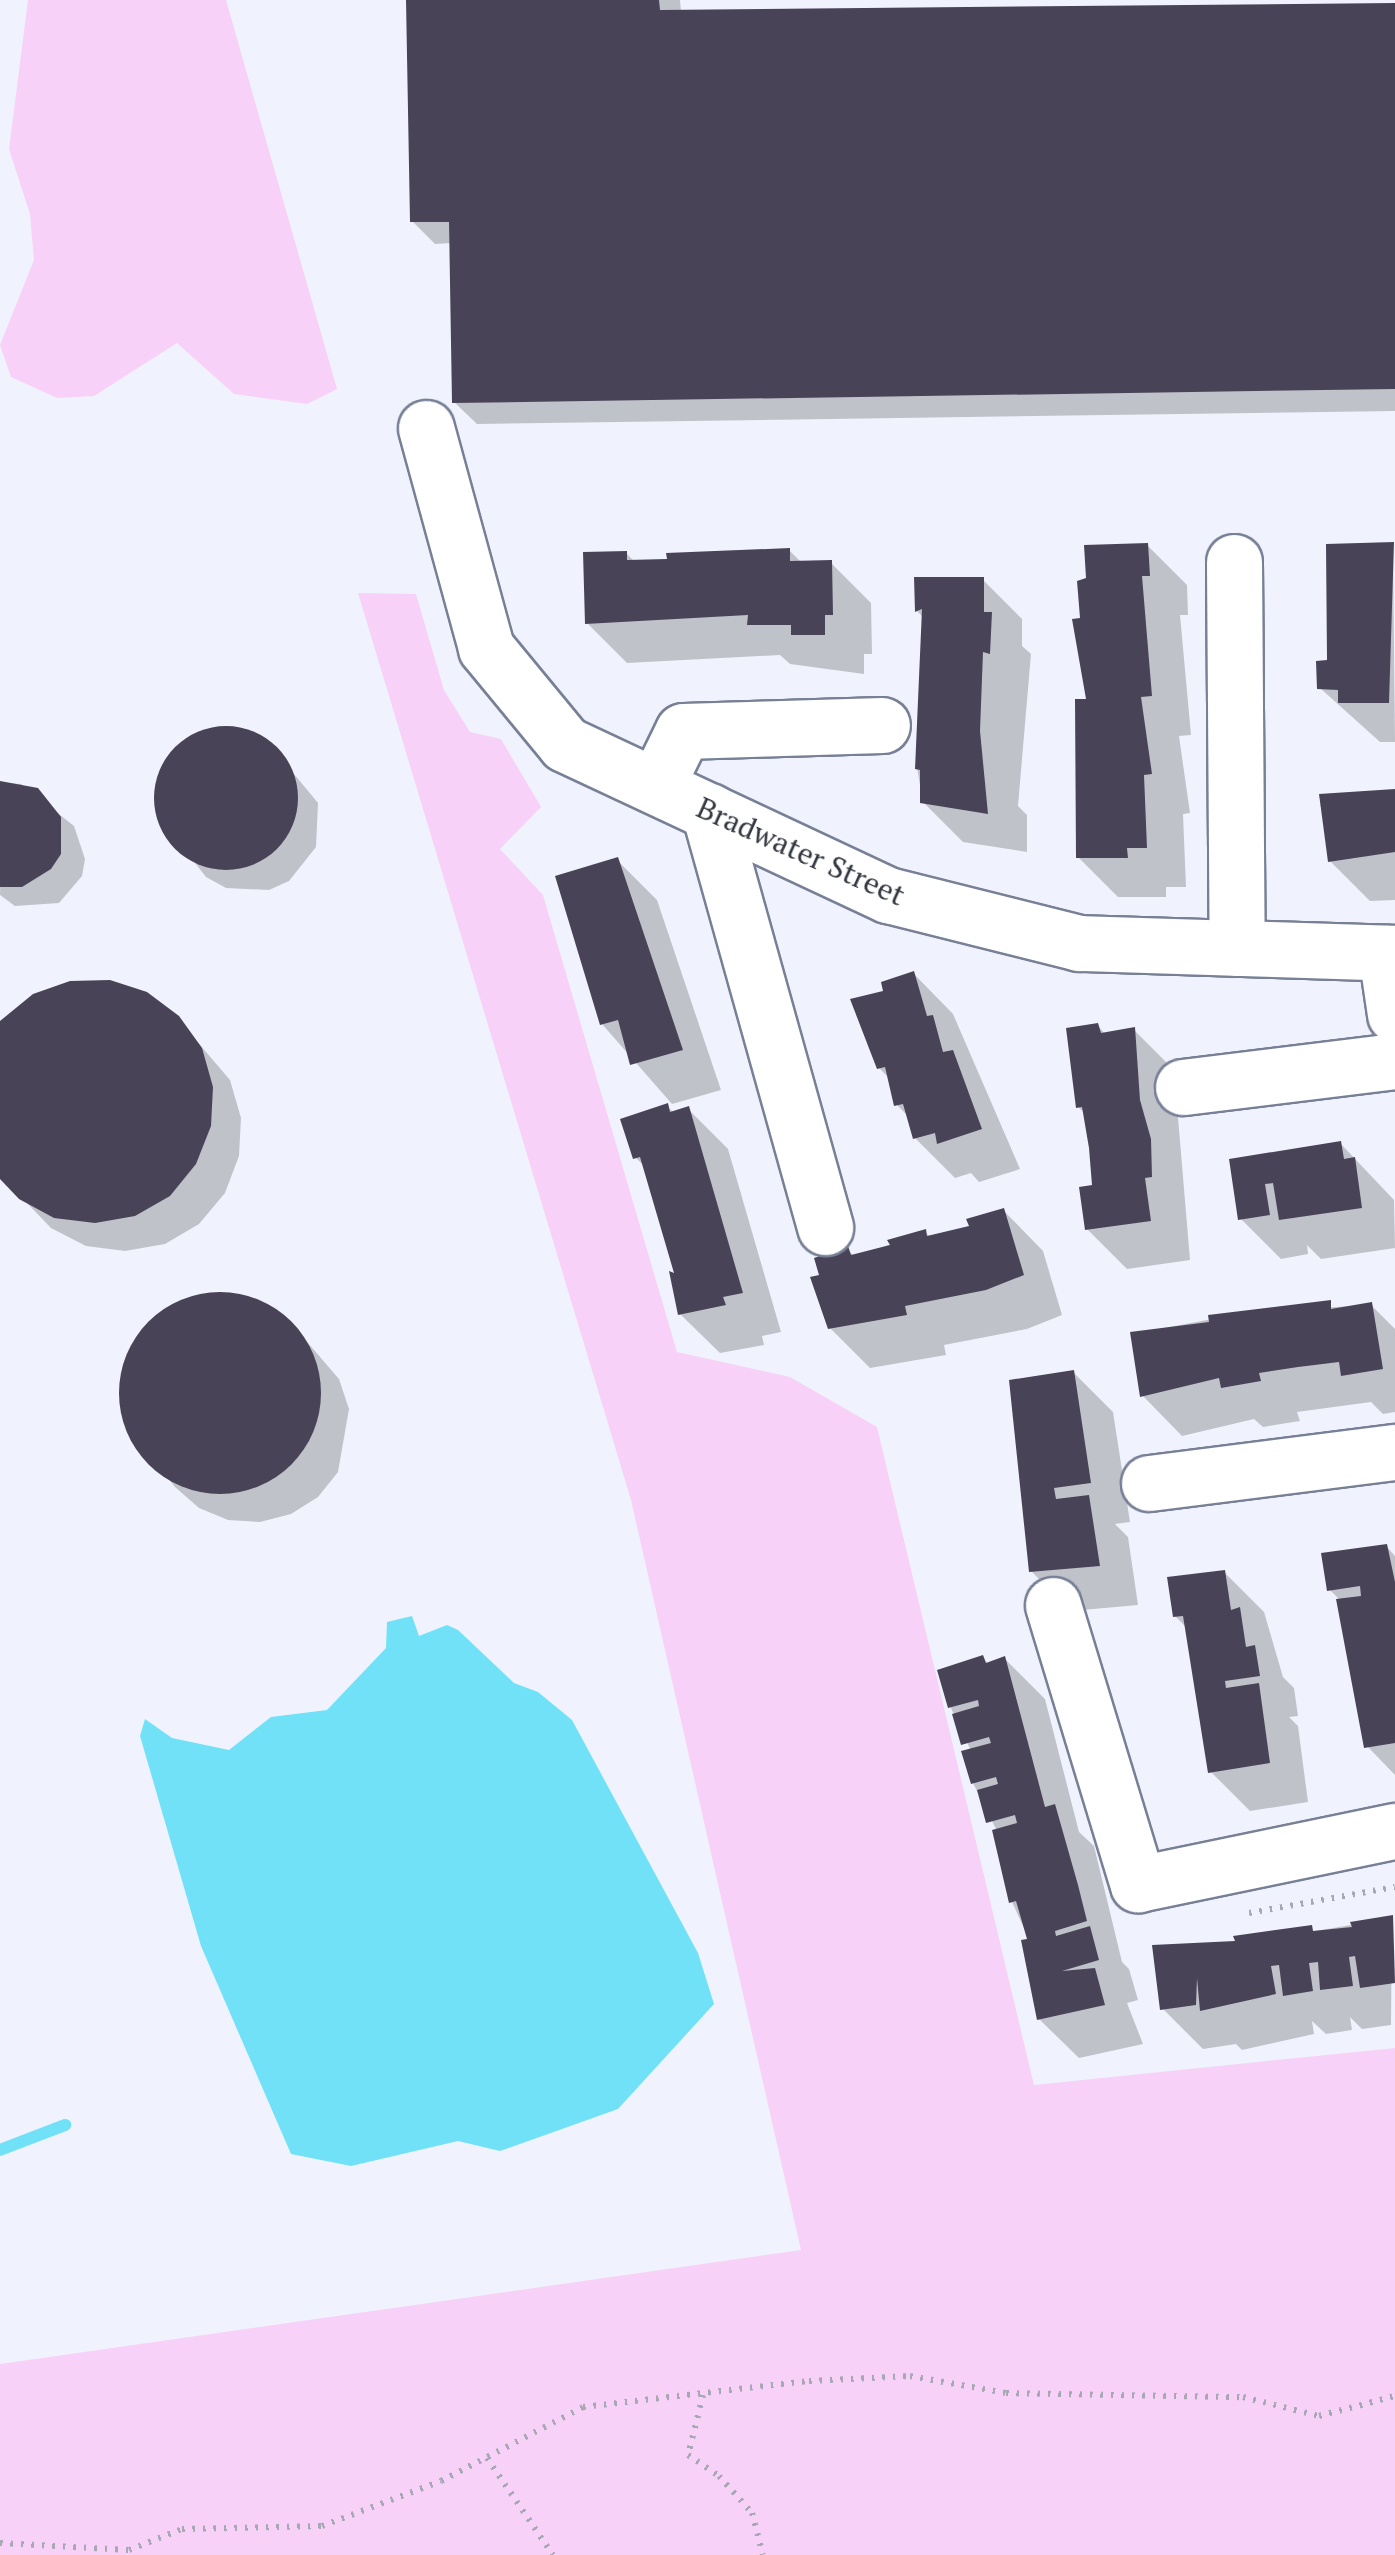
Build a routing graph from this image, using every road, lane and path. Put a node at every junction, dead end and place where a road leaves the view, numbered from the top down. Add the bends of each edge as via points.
1 (426, 428) dead end
2 (1234, 562) dead end
3 (882, 725) dead end
4 (656, 786) junction
5 (709, 811) junction
6 (1237, 948) junction
7 (1390, 953) edge
8 (1395, 1014) edge
9 (1395, 1060) edge
10 (1184, 1087) dead end
11 (825, 1228) dead end
12 (1395, 1452) edge
13 (1149, 1483) dead end
14 (1053, 1605) dead end
15 (1395, 1831) edge
16 (703, 2394) junction
17 (1395, 2396) edge
18 (487, 2458) junction
19 (0, 2543) edge
20 (553, 2555) edge
21 (763, 2555) edge

1 - 4 street, Bradwater Street via 486,648 565,744
2 - 6 street
3 - 4 street via 684,731
4 - 5 street, Bradwater Street
5 - 6 street, Bradwater Street via 907,900 1079,943
5 - 11 street
6 - 7 street, Bradwater Street
7 - 8 street
9 - 10 street
12 - 13 street
14 - 15 street via 1138,1884
16 - 17 path via 910,2376 1006,2393 1244,2397 1319,2416
16 - 18 path via 583,2407
16 - 21 path via 688,2455 720,2476 752,2513
18 - 19 path via 322,2526 182,2529 129,2550
18 - 20 path

